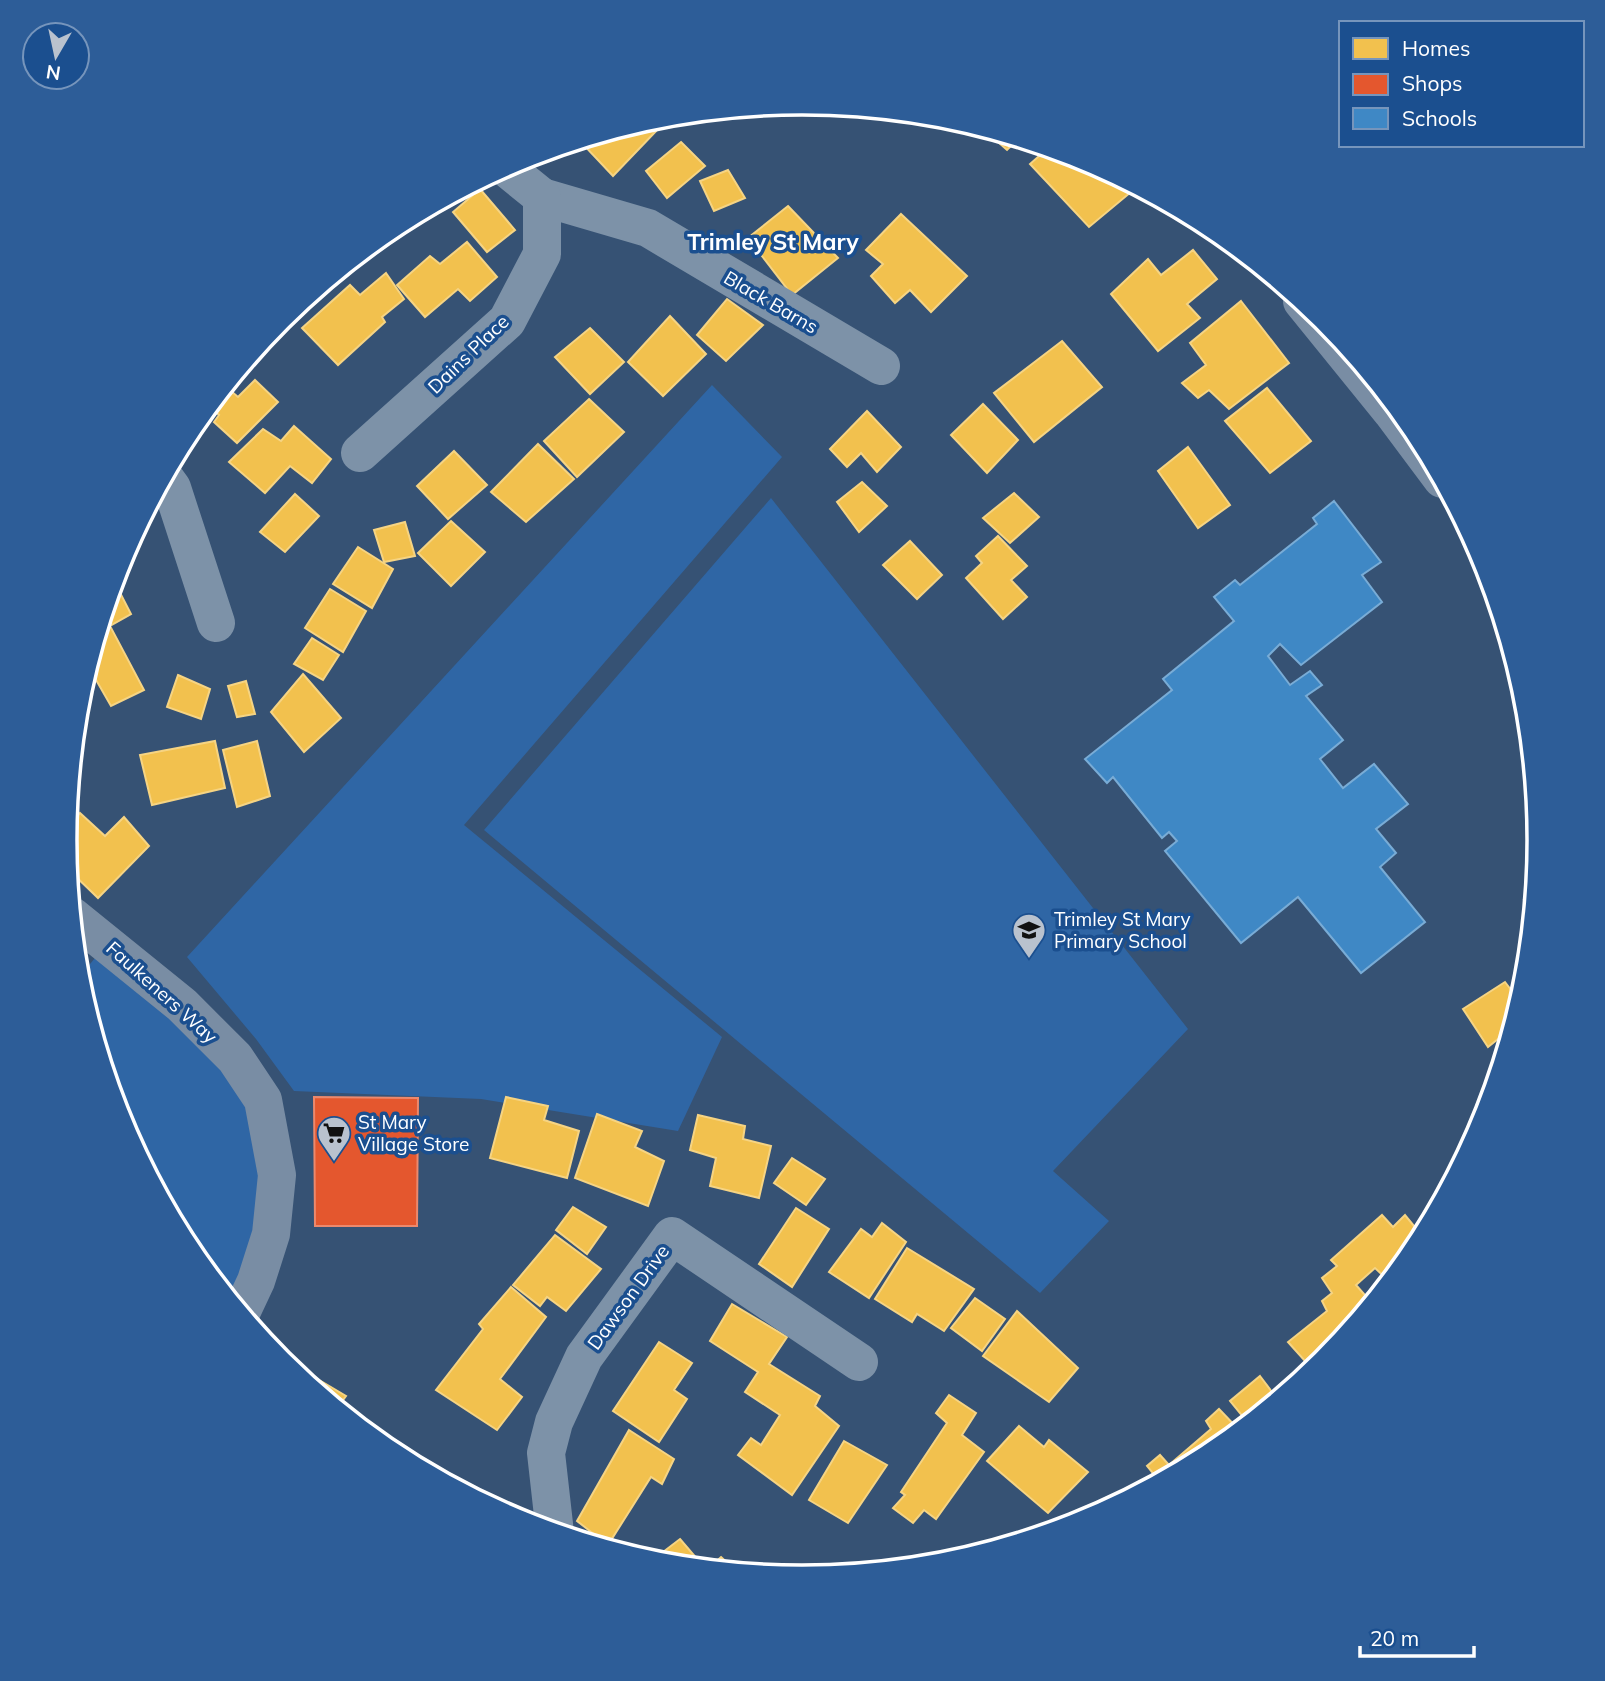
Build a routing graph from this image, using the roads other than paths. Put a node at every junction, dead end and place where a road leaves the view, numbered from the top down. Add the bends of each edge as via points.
1 (515, 175) edge
2 (542, 197) junction
3 (881, 366) dead end
4 (360, 453) dead end
5 (170, 485) edge
6 (216, 623) dead end
7 (82, 924) edge
8 (245, 1304) edge
9 (859, 1362) dead end
10 (554, 1521) edge

1 - 2 street
2 - 3 street, Black Barns via 648,228
2 - 4 street, Dains Place via 542,254 507,321
5 - 6 street
7 - 8 street, Faulkeners Way via 183,1005 235,1058 263,1100 277,1175 271,1234
9 - 10 street, Dawson Drive via 672,1236 584,1357 554,1422 546,1453

